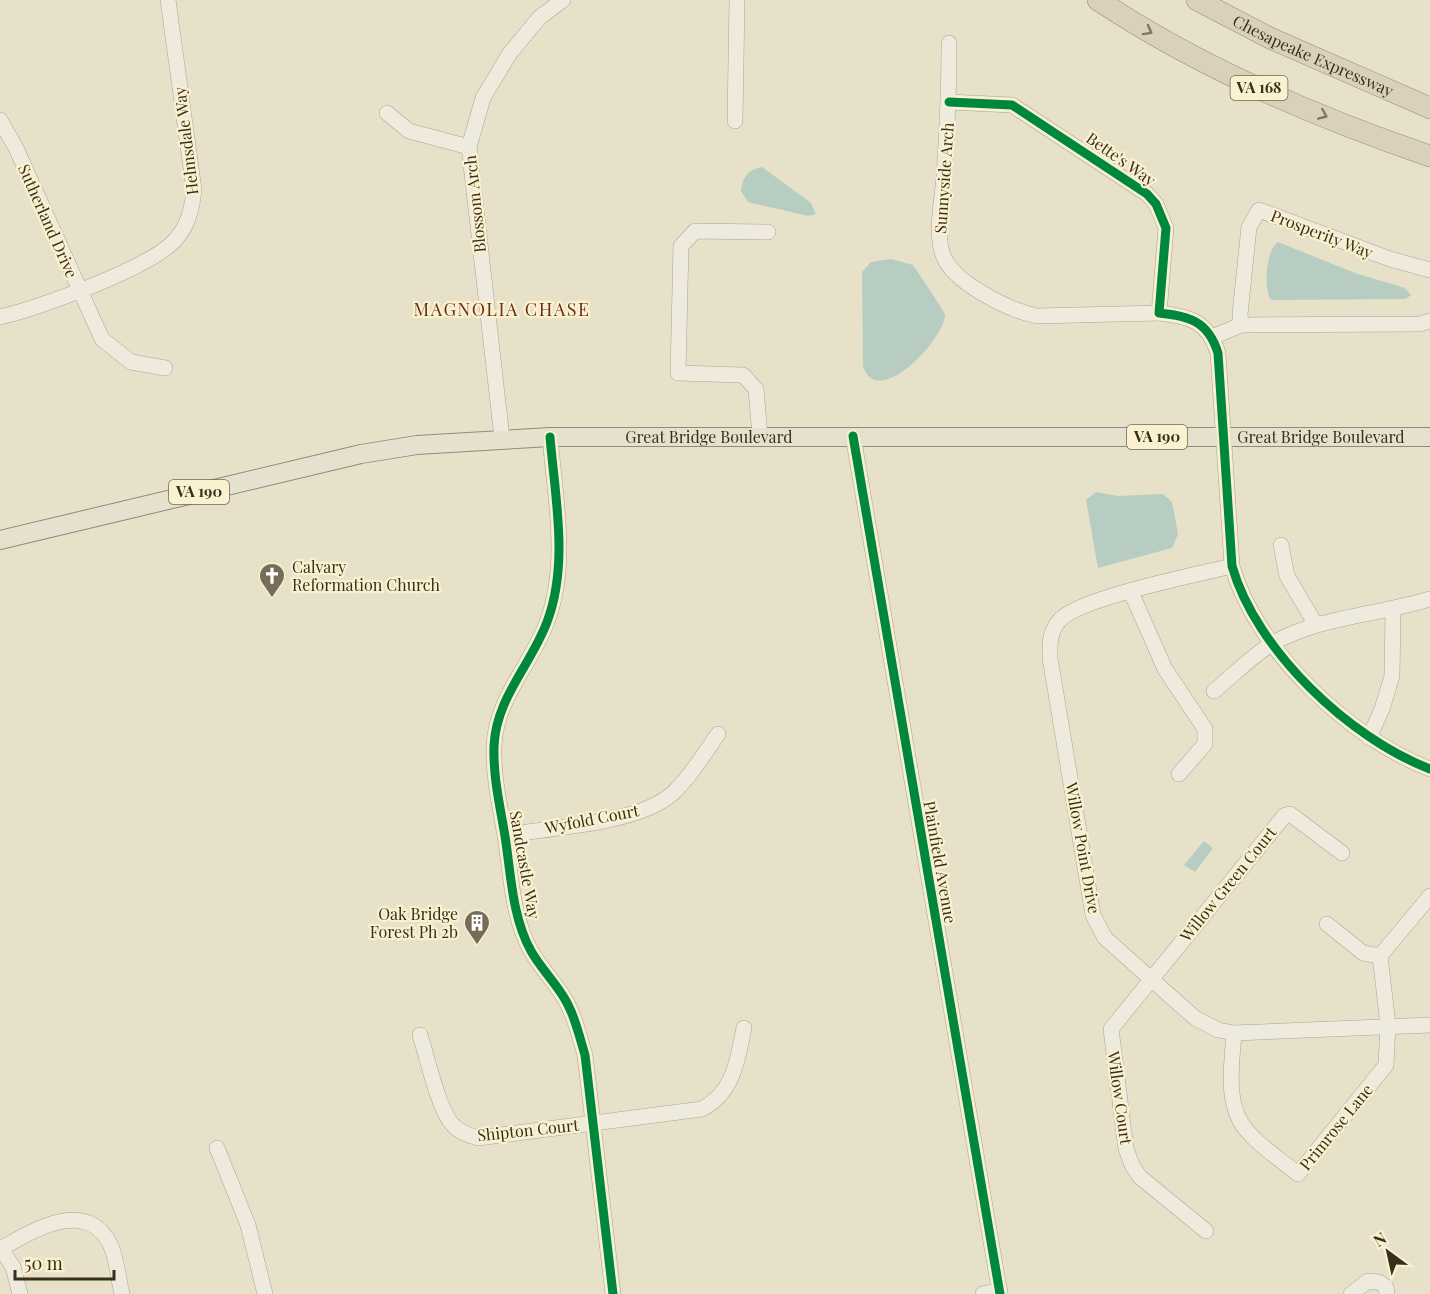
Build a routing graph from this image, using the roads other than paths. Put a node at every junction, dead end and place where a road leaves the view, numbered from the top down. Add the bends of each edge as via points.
1 (168, 0) edge
2 (563, 0) edge
3 (737, 0) edge
4 (1098, 0) edge
5 (1197, 0) edge
6 (949, 43) dead end
7 (949, 102) junction
8 (1430, 108) edge
9 (387, 112) dead end
10 (0, 120) edge
11 (735, 121) dead end
12 (469, 147) junction
13 (1430, 156) edge
14 (768, 232) dead end
15 (1430, 270) edge
16 (78, 290) junction
17 (1159, 313) junction
18 (0, 317) edge
19 (1430, 321) edge
20 (1241, 325) junction
21 (1212, 337) junction
22 (165, 368) dead end
23 (760, 436) junction
24 (853, 436) junction
25 (550, 437) junction
26 (1222, 437) junction
27 (1430, 437) edge
28 (502, 438) junction
29 (0, 540) edge
30 (1281, 546) dead end
31 (1232, 566) junction
32 (1131, 592) junction
33 (1430, 599) edge
34 (1393, 609) junction
35 (1316, 625) junction
36 (1273, 643) junction
37 (1214, 691) dead end
38 (718, 734) dead end
39 (1369, 738) junction
40 (1430, 769) edge
41 (1179, 774) dead end
42 (505, 835) junction
43 (1342, 853) dead end
44 (1430, 896) edge
45 (1327, 924) dead end
46 (1380, 956) junction
47 (1149, 980) junction
48 (1388, 1025) junction
49 (1430, 1025) edge
50 (744, 1028) dead end
51 (1234, 1033) junction
52 (420, 1035) dead end
53 (594, 1122) junction
54 (217, 1148) dead end
55 (1206, 1231) dead end
56 (0, 1248) edge
57 (1000, 1292) edge
58 (20, 1294) edge
59 (122, 1294) edge
60 (265, 1294) edge
61 (613, 1294) edge
62 (983, 1294) edge
63 (1351, 1294) edge
64 (1387, 1294) edge

1 - 16 street, Helmsdale Way via 192,171 193,206 185,228 162,252
2 - 12 street, Blossom Arch via 540,16 510,53 483,98
3 - 11 street
4 -> 13 highway, VA 168 via 1251,85
5 - 8 highway, Chesapeake Expressway via 1270,38
6 - 7 street, Sunnyside Arch
7 - 17 street, Bette's Way via 1012,105 1147,194 1166,228
7 - 17 street, Sunnyside Arch via 940,242 947,265 966,283 1018,312 1036,316
9 - 12 street via 409,131
10 - 16 street, Sutherland Drive
12 - 28 street, Blossom Arch
14 - 23 street via 695,231 681,246 678,373 743,375 756,389
15 - 20 street, Prosperity Way via 1260,210 1249,227
16 - 18 street, Helmsdale Way
16 - 22 street, Sutherland Drive via 93,326 107,346 131,362
17 - 21 street via 1187,316 1201,323
19 - 20 street
20 - 21 street
21 - 26 street via 1218,353
23 - 24 main road, Great Bridge Boulevard / VA 190
23 - 25 main road, Great Bridge Boulevard / VA 190
24 - 26 main road, Great Bridge Boulevard / VA 190
24 - 57 street, Plainfield Avenue
25 - 28 main road, Great Bridge Boulevard / VA 190
25 - 42 street, Sandcastle Way via 559,564 556,592 536,648 508,692 499,717 494,771
26 - 27 main road, Great Bridge Boulevard / VA 190
26 - 31 street
28 - 29 main road, Great Bridge Boulevard / VA 190 via 361,454
30 - 35 street via 1287,576
31 - 32 street, Willow Point Drive
31 - 36 street via 1238,587
32 - 41 street via 1165,669 1205,729 1205,744
32 - 47 street, Willow Point Drive via 1083,604 1061,618 1050,636 1050,658 1093,915 1105,938
33 - 34 street
34 - 35 street
34 - 39 street via 1392,676
35 - 36 street
36 - 37 street
36 - 39 street via 1339,716
38 - 42 street, Wyfold Court via 680,785 654,807 633,815
39 - 40 street
42 - 53 street, Sandcastle Way via 520,927 577,1026
43 - 47 street, Willow Green Court via 1298,818 1285,815
44 - 46 street
45 - 46 street via 1363,953
46 - 48 street
47 - 51 street, Willow Point Drive via 1195,1018
47 - 55 street, Willow Court via 1111,1029 1126,1149 1140,1177
48 - 49 street, Willow Point Drive
48 - 51 street, Willow Point Drive
48 - 51 street, Primrose Lane via 1386,1065 1298,1174 1247,1132 1237,1114 1231,1076
50 - 53 street, Shipton Court via 733,1078 711,1104 691,1112
52 - 53 street, Shipton Court via 445,1113 464,1134 478,1138
53 - 61 street, Sandcastle Way
54 - 60 street via 248,1225
56 - 58 street via 13,1267
56 - 59 street via 58,1221 83,1221 101,1231 110,1243
57 - 62 street
63 - 64 street via 1368,1281 1379,1282 1386,1287

